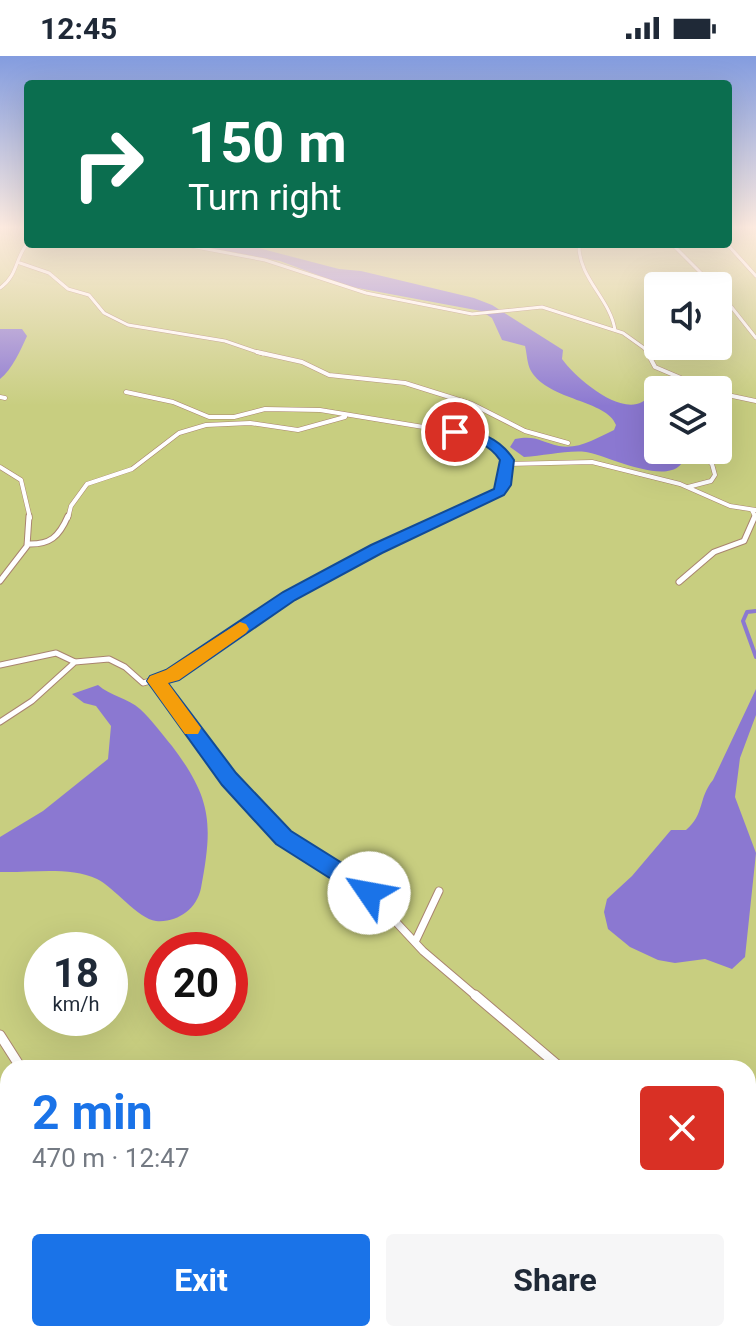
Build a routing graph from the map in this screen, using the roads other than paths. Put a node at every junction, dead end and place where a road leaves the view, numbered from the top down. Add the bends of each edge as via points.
1 (64, 286) edge
2 (344, 286) edge
3 (596, 286) edge
4 (732, 308) edge
5 (615, 330) junction
6 (756, 338) edge
7 (676, 376) edge
8 (126, 392) dead end
9 (732, 398) edge
10 (756, 401) edge
11 (209, 417) junction
12 (206, 425) junction
13 (394, 427) dead end
14 (568, 443) dead end
15 (507, 464) junction
16 (711, 464) edge
17 (0, 467) edge
18 (688, 487) junction
19 (713, 489) junction
20 (754, 510) edge
21 (27, 544) junction
22 (0, 581) edge
23 (679, 582) dead end
24 (75, 662) junction
25 (0, 665) edge
26 (156, 681) junction
27 (0, 722) edge
28 (439, 891) dead end
29 (415, 942) junction
30 (0, 1035) edge
31 (16, 1060) edge
32 (552, 1060) edge

1 - 14 lane via 89,295 104,313 128,325 225,341 329,375 405,383
2 - 5 lane via 486,315 542,307
3 - 5 lane via 615,316
4 - 6 lane
5 - 7 lane via 638,342 655,367
8 - 11 lane
9 - 10 lane
11 - 12 lane
11 - 15 lane via 265,409 320,410 478,436 500,449
12 - 13 lane via 250,423 298,430 342,417
12 - 21 lane via 168,439 132,469 87,484 57,537 44,545
15 - 18 lane via 577,460
15 - 26 lane via 504,485 489,499 289,596
16 - 19 lane
17 - 21 lane via 24,482 32,519
18 - 19 lane
18 - 19 lane
19 - 20 lane via 730,506
20 - 23 lane via 756,519 744,541 714,552
21 - 22 lane
24 - 25 lane via 56,653
24 - 26 lane via 109,659 143,683
24 - 27 lane
26 - 29 lane via 229,779 284,837 369,893
28 - 29 lane
29 - 32 lane
30 - 31 lane

